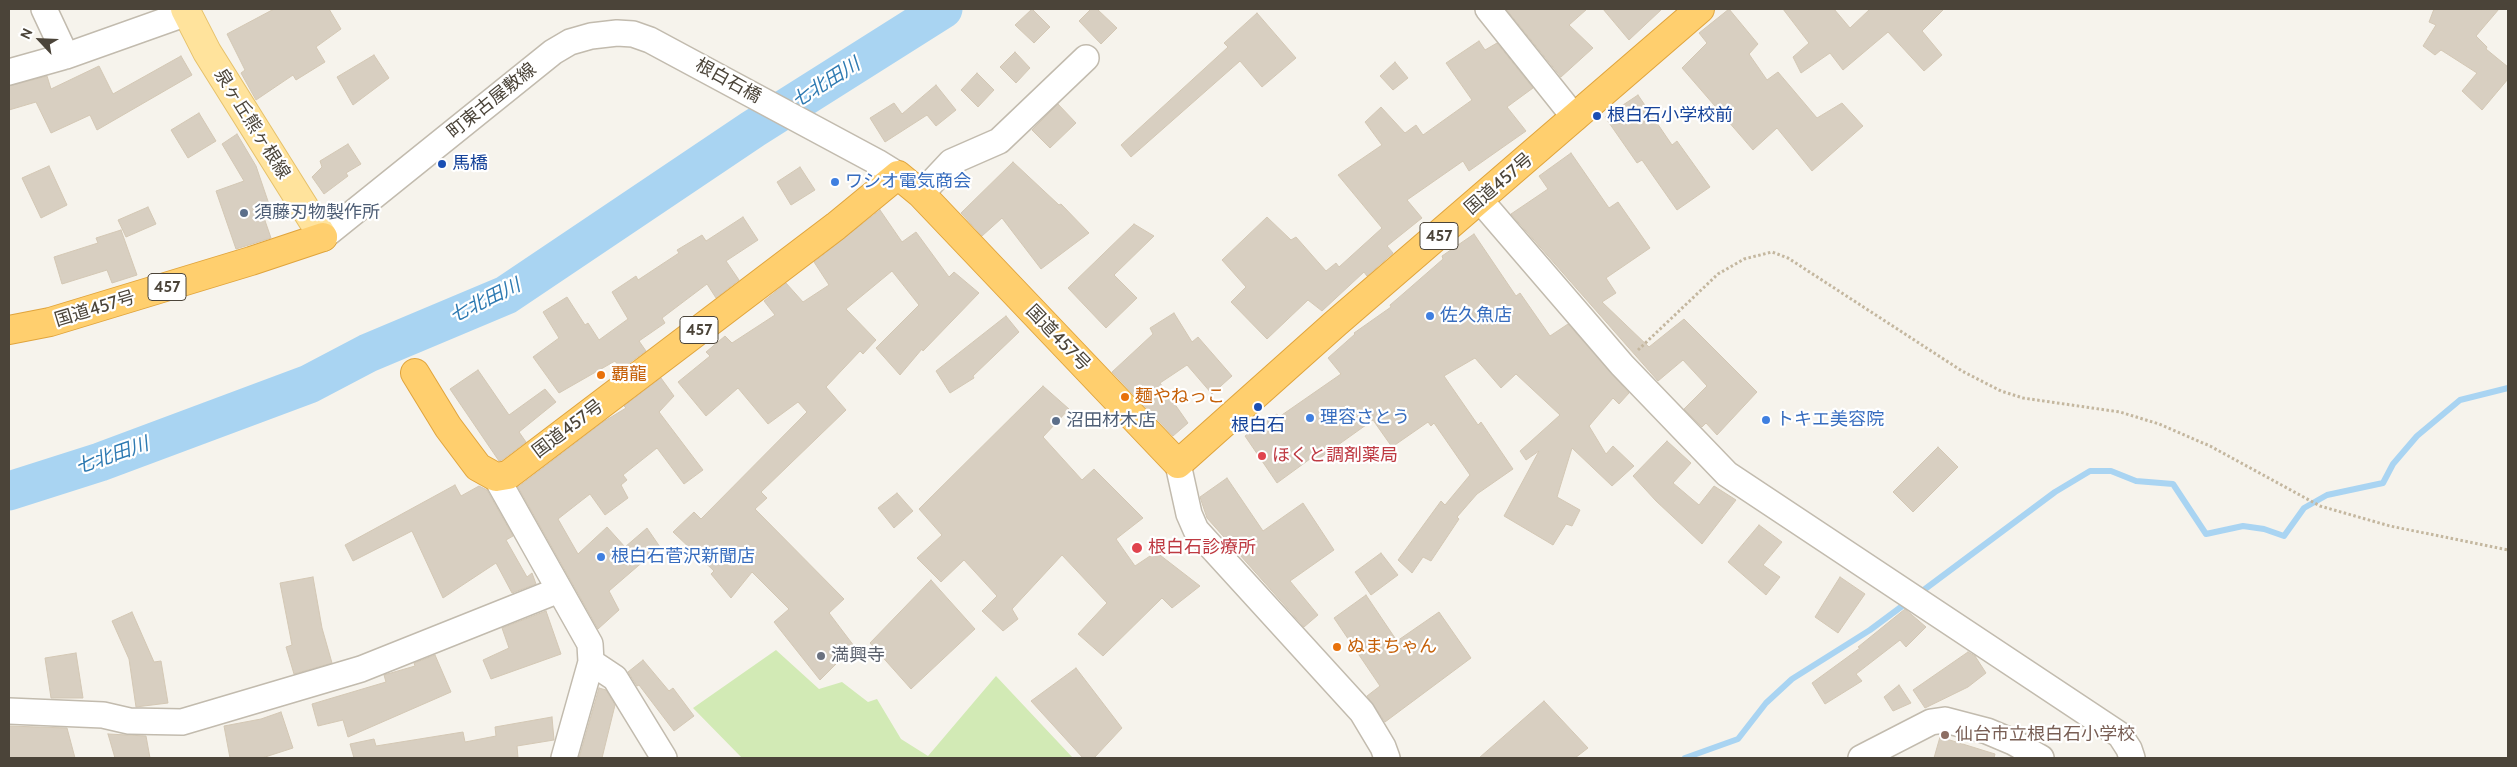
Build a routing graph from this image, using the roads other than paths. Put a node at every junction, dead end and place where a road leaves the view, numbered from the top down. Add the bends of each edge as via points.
1 (44, 9) edge
2 (1488, 9) edge
3 (1700, 9) edge
4 (186, 11) edge
5 (66, 56) junction
6 (683, 56) joint
7 (1086, 58) dead end
8 (9, 72) edge
9 (1575, 118) junction
10 (898, 175) junction
11 (921, 194) junction
12 (1480, 200) junction
13 (323, 237) junction
14 (9, 330) edge
15 (415, 373) dead end
16 (1178, 464) junction
17 (496, 477) junction
18 (559, 590) junction
19 (591, 662) junction
20 (9, 711) edge
21 (564, 758) edge
22 (664, 758) edge
23 (1387, 758) edge
24 (1860, 758) edge
25 (2041, 758) edge
26 (2132, 758) edge

1 - 5 street
2 - 9 street
3 - 9 highway, 国道457号 / 457
4 - 5 street
4 - 13 main road, 泉ヶ丘熊ヶ根線 via 207,52
5 - 8 street
6 - 10 street, 根白石橋
6 - 13 street, 町東古屋敷線 via 633,34 591,36 570,42
7 - 11 street via 999,141 950,162
9 - 12 highway, 国道457号 / 457
10 - 11 highway, 国道457号
10 - 17 highway, 国道457号 / 457 via 836,226 508,475
11 - 16 highway, 国道457号
12 - 16 highway, 国道457号 / 457
12 - 26 street via 1622,365 1726,474 2120,735
13 - 14 highway, 国道457号 / 457 via 50,322
15 - 17 highway via 462,448 478,467
16 - 23 street via 1188,514 1196,530 1362,712
17 - 18 street
18 - 19 street via 590,644
18 - 20 street via 361,669 182,722
19 - 21 street
19 - 22 street via 614,678
24 - 25 street via 1931,722 1945,720 1987,731

